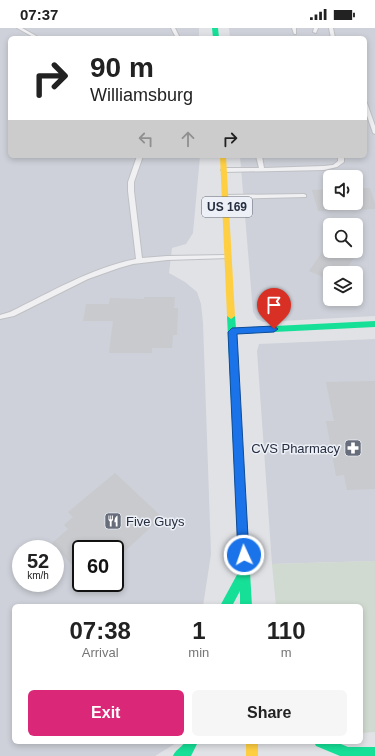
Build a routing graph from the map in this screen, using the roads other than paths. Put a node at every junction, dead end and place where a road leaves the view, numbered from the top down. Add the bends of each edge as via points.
1 (18, 28) edge
2 (34, 36) edge
3 (367, 109) edge
4 (375, 133) edge
5 (139, 158) edge
6 (223, 158) edge
7 (259, 158) edge
8 (340, 158) edge
9 (262, 169) junction
10 (224, 170) junction
11 (304, 196) dead end
12 (226, 198) junction
13 (230, 257) junction
14 (139, 261) junction
15 (0, 317) edge
16 (375, 324) edge
17 (232, 332) junction
18 (245, 571) junction
19 (227, 604) edge
20 (246, 604) edge
21 (253, 604) edge
22 (191, 744) edge
23 (252, 744) edge
24 (325, 744) edge
25 (375, 753) edge
26 (179, 756) edge
27 (252, 756) edge

1 - 2 lane
3 - 4 lane
5 - 14 lane via 131,182
6 - 10 main road, US 169
7 - 9 lane
8 - 9 lane via 341,162 335,166 324,168
9 - 10 lane
10 - 12 main road, US 169
11 - 12 lane
12 - 13 main road, US 169
13 - 14 lane
13 - 17 main road, US 169
14 - 15 lane via 102,270 12,314
16 - 17 main road
17 - 18 main road, US 169
18 - 19 main road
18 - 20 main road, US 169
18 - 21 main road
22 - 26 main road via 186,752
23 - 27 main road
24 - 25 main road via 348,753

